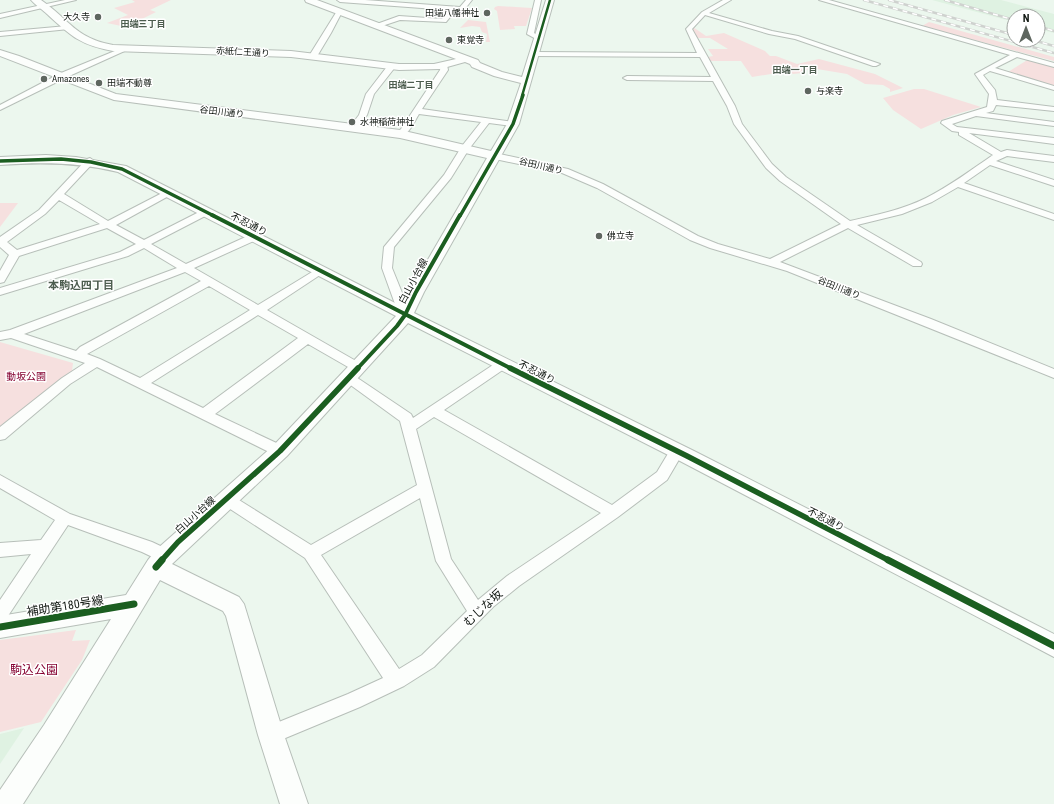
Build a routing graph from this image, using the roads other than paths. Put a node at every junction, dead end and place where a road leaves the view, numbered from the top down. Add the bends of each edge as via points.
1 (35, 0) edge
2 (73, 0) edge
3 (309, 0) edge
4 (338, 0) edge
5 (469, 0) edge
6 (538, 0) edge
7 (550, 0) edge
8 (728, 0) edge
9 (822, 0) edge
10 (45, 6) junction
11 (327, 8) junction
12 (453, 9) junction
13 (339, 12) junction
14 (704, 13) junction
15 (0, 16) edge
16 (376, 26) junction
17 (67, 28) junction
18 (0, 34) edge
19 (534, 36) junction
20 (127, 48) junction
21 (0, 53) edge
22 (534, 54) junction
23 (1017, 54) junction
24 (702, 55) junction
25 (313, 56) junction
26 (469, 61) junction
27 (876, 64) dead end
28 (1054, 65) edge
29 (392, 66) junction
30 (444, 67) junction
31 (990, 69) junction
32 (61, 77) junction
33 (627, 78) dead end
34 (717, 79) junction
35 (526, 81) junction
36 (1054, 88) edge
37 (994, 102) junction
38 (0, 108) edge
39 (1054, 109) edge
40 (417, 111) junction
41 (973, 114) junction
42 (486, 121) junction
43 (513, 124) junction
44 (1054, 124) edge
45 (353, 128) junction
46 (955, 129) junction
47 (400, 134) junction
48 (1054, 141) edge
49 (465, 148) junction
50 (999, 155) junction
51 (495, 156) junction
52 (1054, 159) edge
53 (0, 161) edge
54 (90, 161) junction
55 (990, 162) junction
56 (1054, 183) edge
57 (957, 184) junction
58 (169, 193) junction
59 (58, 195) junction
60 (206, 212) junction
61 (1054, 217) edge
62 (849, 224) junction
63 (108, 225) junction
64 (254, 236) junction
65 (145, 244) junction
66 (15, 254) junction
67 (771, 263) junction
68 (917, 264) dead end
69 (186, 268) junction
70 (321, 271) junction
71 (0, 280) edge
72 (210, 281) junction
73 (0, 292) edge
74 (259, 310) junction
75 (405, 315) junction
76 (6, 335) edge
77 (308, 338) junction
78 (78, 356) junction
79 (96, 362) junction
80 (503, 364) junction
81 (354, 373) junction
82 (1054, 374) edge
83 (141, 383) junction
84 (433, 410) junction
85 (205, 414) junction
86 (409, 427) junction
87 (0, 435) edge
88 (280, 451) junction
89 (677, 451) junction
90 (0, 481) edge
91 (425, 488) junction
92 (226, 499) junction
93 (613, 513) junction
94 (65, 518) junction
95 (45, 546) junction
96 (0, 550) edge
97 (311, 553) junction
98 (161, 561) junction
99 (134, 604) junction
100 (477, 613) junction
101 (0, 614) edge
102 (0, 627) edge
103 (1054, 646) edge
104 (396, 681) junction
105 (271, 735) junction
106 (7, 804) edge
107 (294, 804) edge

1 - 10 main road, 赤紙仁王通り
2 - 10 street
3 - 11 main road
4 - 11 street
4 - 12 street
5 - 12 street via 462,9
6 - 19 street via 530,31
7 - 19 main road, 白山小台線
8 - 14 street
9 - 23 street
10 - 15 street
10 - 17 main road, 赤紙仁王通り
11 - 13 main road
12 - 16 street via 444,21 399,18
13 - 16 main road
13 - 25 street
14 - 24 street via 689,29
14 - 27 street via 771,33 796,37
16 - 26 main road
17 - 18 street
17 - 20 main road, 赤紙仁王通り via 92,43
19 - 22 main road, 白山小台線
20 - 25 main road, 赤紙仁王通り
20 - 32 street
21 - 32 main road, 谷田川通り
22 - 24 street
22 - 35 main road, 白山小台線
23 - 28 street
23 - 31 street
24 - 34 street
25 - 29 main road, 赤紙仁王通り
26 - 30 main road, 赤紙仁王通り
26 - 35 main road via 498,74
29 - 30 main road, 赤紙仁王通り
29 - 45 street via 370,94 363,115
30 - 40 street
31 - 36 street
31 - 37 street via 979,74 994,95
32 - 38 street
32 - 45 main road, 谷田川通り via 103,94 126,100
33 - 34 street
34 - 62 street via 732,106 738,124 762,159 783,179
35 - 43 main road, 白山小台線
37 - 39 street
37 - 41 street via 990,109
40 - 42 street
40 - 47 street
41 - 44 street
41 - 46 street via 945,123
42 - 43 street
42 - 49 street
43 - 51 main road, 白山小台線
45 - 47 main road, 谷田川通り
46 - 48 street
46 - 50 street
47 - 49 main road, 谷田川通り
49 - 51 main road, 谷田川通り
49 - 75 street via 448,176 389,247 386,268
50 - 52 street via 1007,153
50 - 55 street
51 - 67 street, 谷田川通り via 571,174 600,186 694,238
51 - 75 main road, 白山小台線
53 - 54 main road, 不忍通り
54 - 58 main road, 不忍通り via 122,169
54 - 59 street
55 - 56 street
55 - 57 street
57 - 61 street
57 - 62 street via 929,200 899,212
58 - 60 main road, 不忍通り
58 - 63 street
59 - 63 street
59 - 66 street via 42,212 0,242
60 - 64 main road, 不忍通り
60 - 65 street
62 - 67 street
62 - 68 street
63 - 65 street
63 - 66 street
64 - 69 street
64 - 70 main road, 不忍通り
65 - 69 street
65 - 73 street via 124,254
66 - 71 street
67 - 82 street, 谷田川通り via 927,322
69 - 72 street
69 - 76 street
70 - 74 street
70 - 75 main road, 不忍通り
72 - 74 street
72 - 78 street via 84,350
74 - 77 street
74 - 83 street
75 - 80 main road, 不忍通り
75 - 81 main road, 白山小台線 via 390,336
76 - 78 street
77 - 81 street
77 - 85 street
78 - 79 street
79 - 83 street
79 - 87 street via 66,381
80 - 84 street
80 - 89 main road, 不忍通り
81 - 86 street via 406,418
81 - 88 main road, 白山小台線
83 - 85 street
84 - 86 street
84 - 93 street
85 - 88 street
86 - 91 street
88 - 92 main road, 白山小台線
89 - 93 street, むじな坂 via 662,476
89 - 103 main road, 不忍通り
90 - 94 street
91 - 97 street
91 - 100 street via 444,561
92 - 97 street
92 - 98 main road, 白山小台線
93 - 100 street, むじな坂 via 513,582
94 - 95 street
94 - 98 street via 146,547
95 - 96 street
95 - 101 street
97 - 104 street
98 - 99 main road, 白山小台線
98 - 105 main road via 231,604 242,630
99 - 102 main road, 補助第180号線
99 - 106 main road, 白山小台線
100 - 104 street, むじな坂 via 428,661
104 - 105 street, むじな坂
105 - 107 main road

